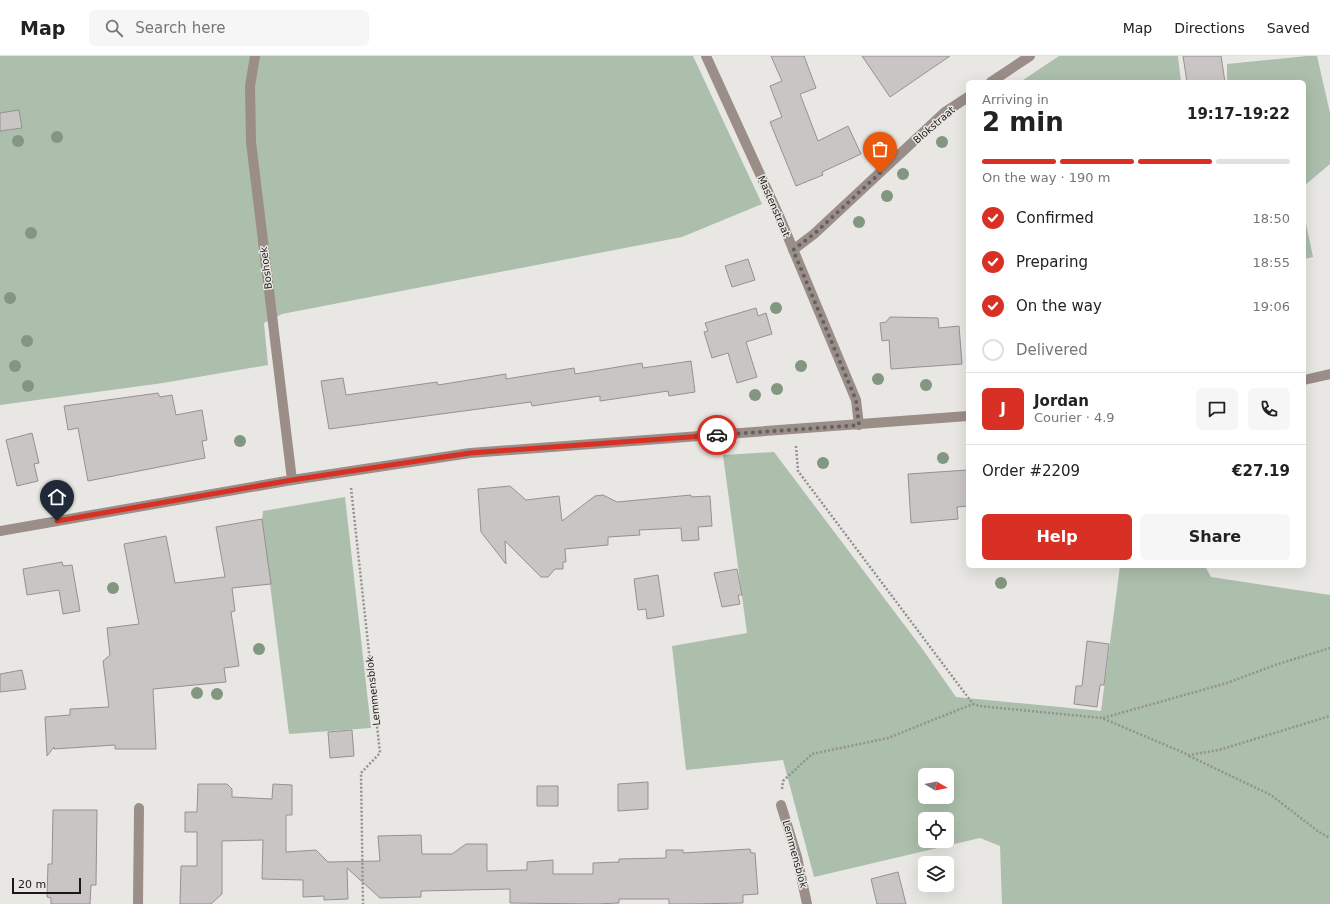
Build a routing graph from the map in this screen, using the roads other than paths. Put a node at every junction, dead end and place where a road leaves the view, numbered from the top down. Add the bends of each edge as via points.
1 (255, 56) edge
2 (706, 56) edge
3 (1030, 56) edge
4 (994, 80) edge
5 (966, 98) edge
6 (793, 250) junction
7 (1330, 374) edge
8 (1306, 380) edge
9 (966, 416) edge
10 (859, 425) junction
11 (292, 480) junction
12 (0, 531) edge
13 (781, 805) road end
14 (139, 808) dead end
15 (138, 904) edge
16 (807, 904) edge

1 - 11 street, Boshoek via 250,86 251,142
2 - 6 street, Mastenstraat
3 - 4 street
5 - 6 street, Blokstraat via 945,112 814,234
6 - 10 street, Mastenstraat via 856,400
7 - 8 street
9 - 10 street
10 - 11 street via 470,453
11 - 12 street
13 - 16 street, Lemmensblok via 798,857
14 - 15 street

